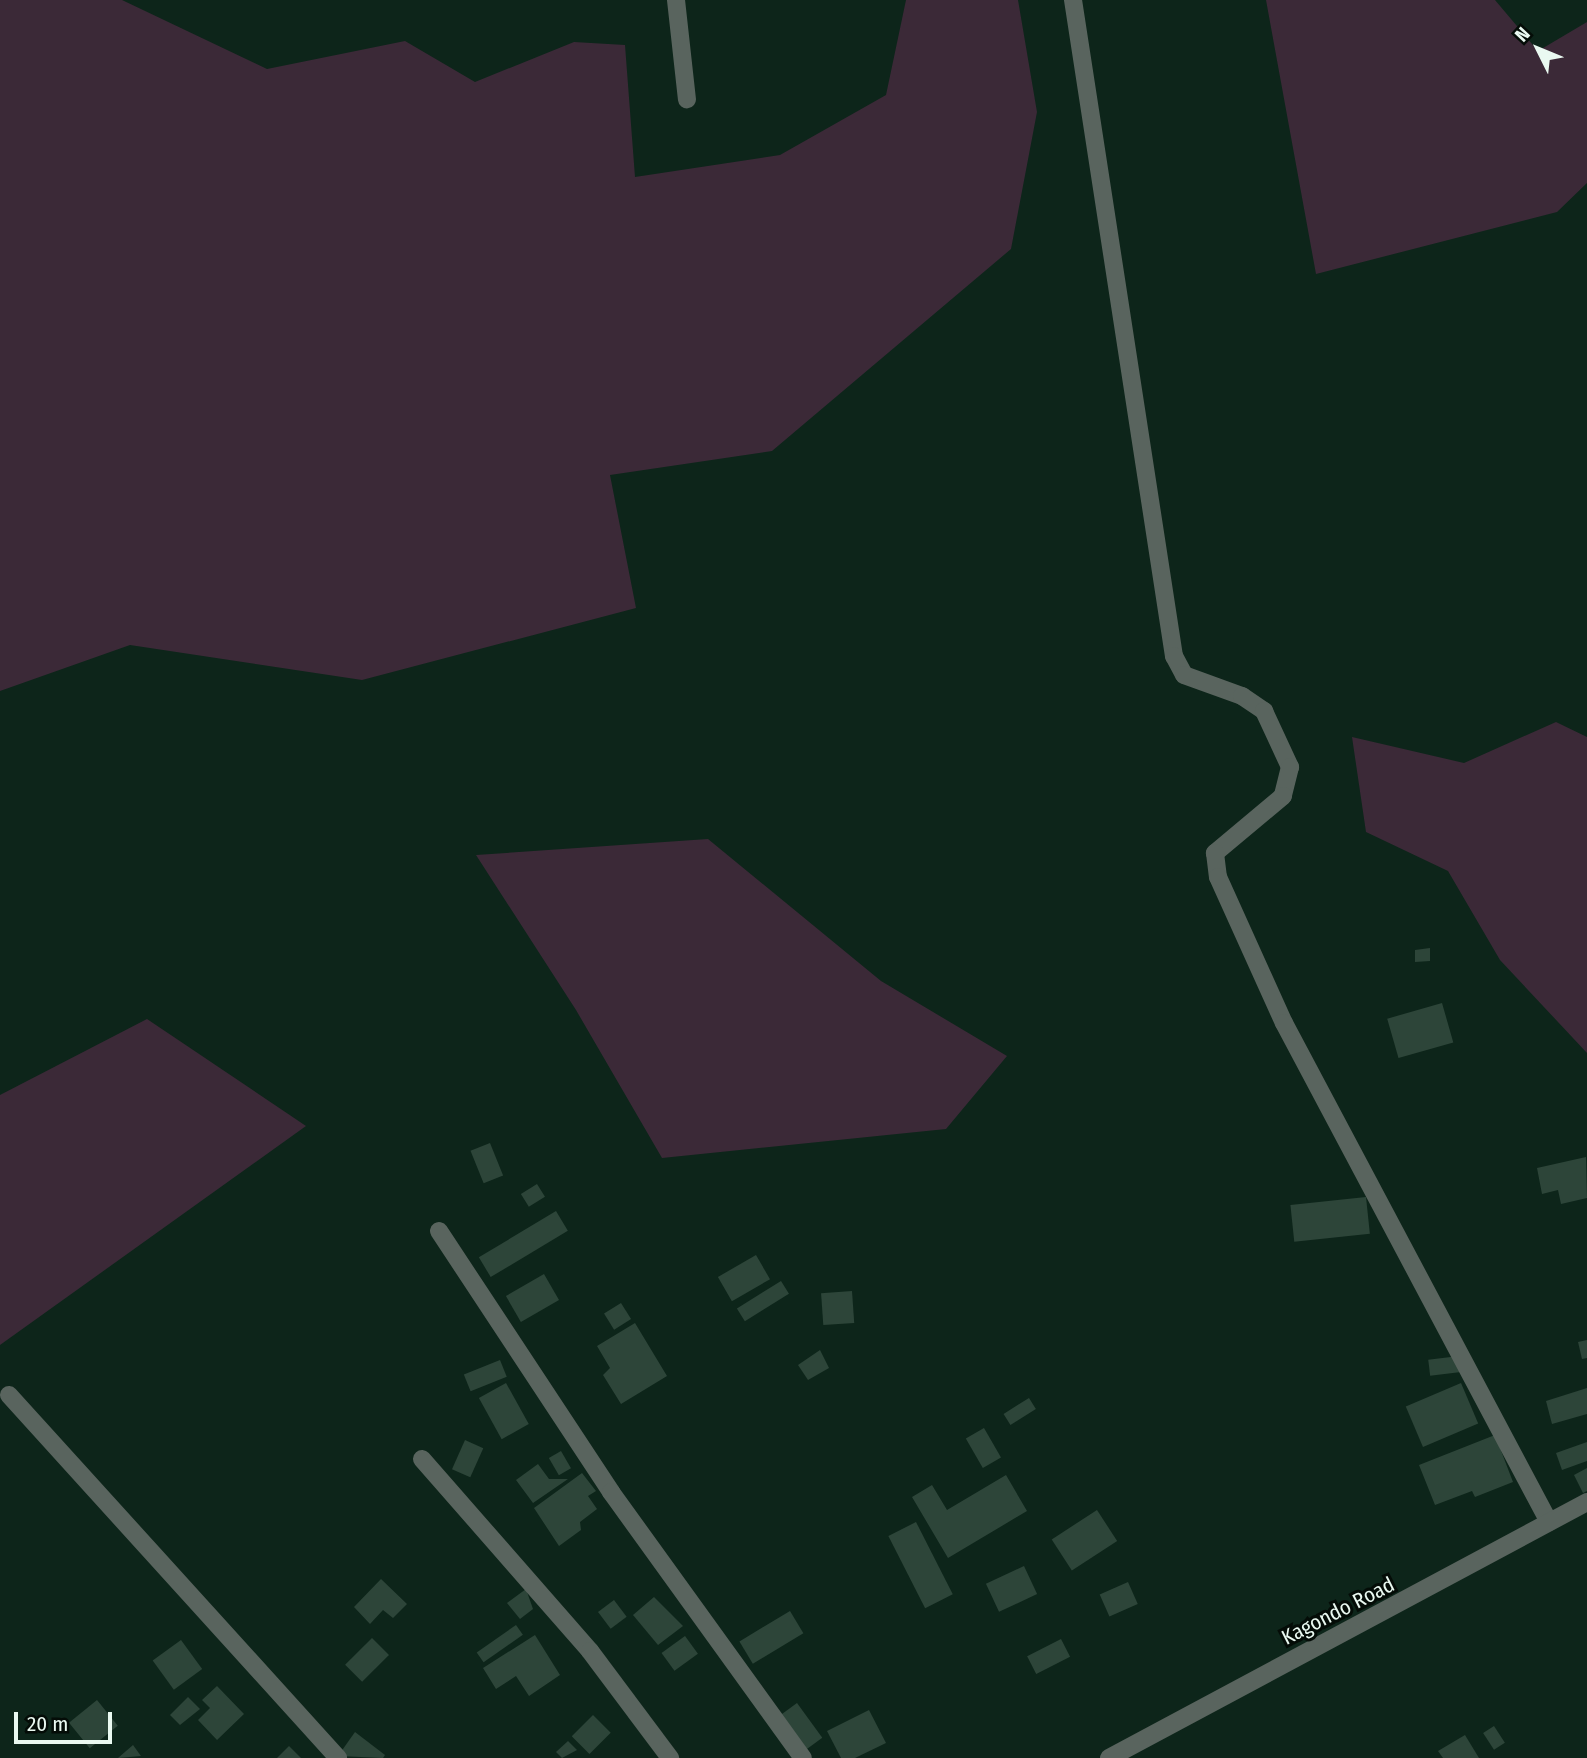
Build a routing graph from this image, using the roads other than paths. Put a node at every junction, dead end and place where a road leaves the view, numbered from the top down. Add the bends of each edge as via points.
1 (676, 0) edge
2 (1073, 0) edge
3 (687, 99) dead end
4 (439, 1231) dead end
5 (9, 1395) dead end
6 (422, 1459) dead end
7 (1587, 1502) edge
8 (1549, 1522) junction
9 (338, 1758) edge
10 (670, 1758) edge
11 (803, 1758) edge
12 (1109, 1758) edge

1 - 3 street
2 - 8 street via 1174,656 1184,675 1242,696 1264,711 1290,767 1283,796 1215,853 1218,877 1284,1024
4 - 11 street via 611,1492
5 - 9 street
6 - 10 street via 590,1651
7 - 8 street, Kagondo Road
8 - 12 street, Kagondo Road

